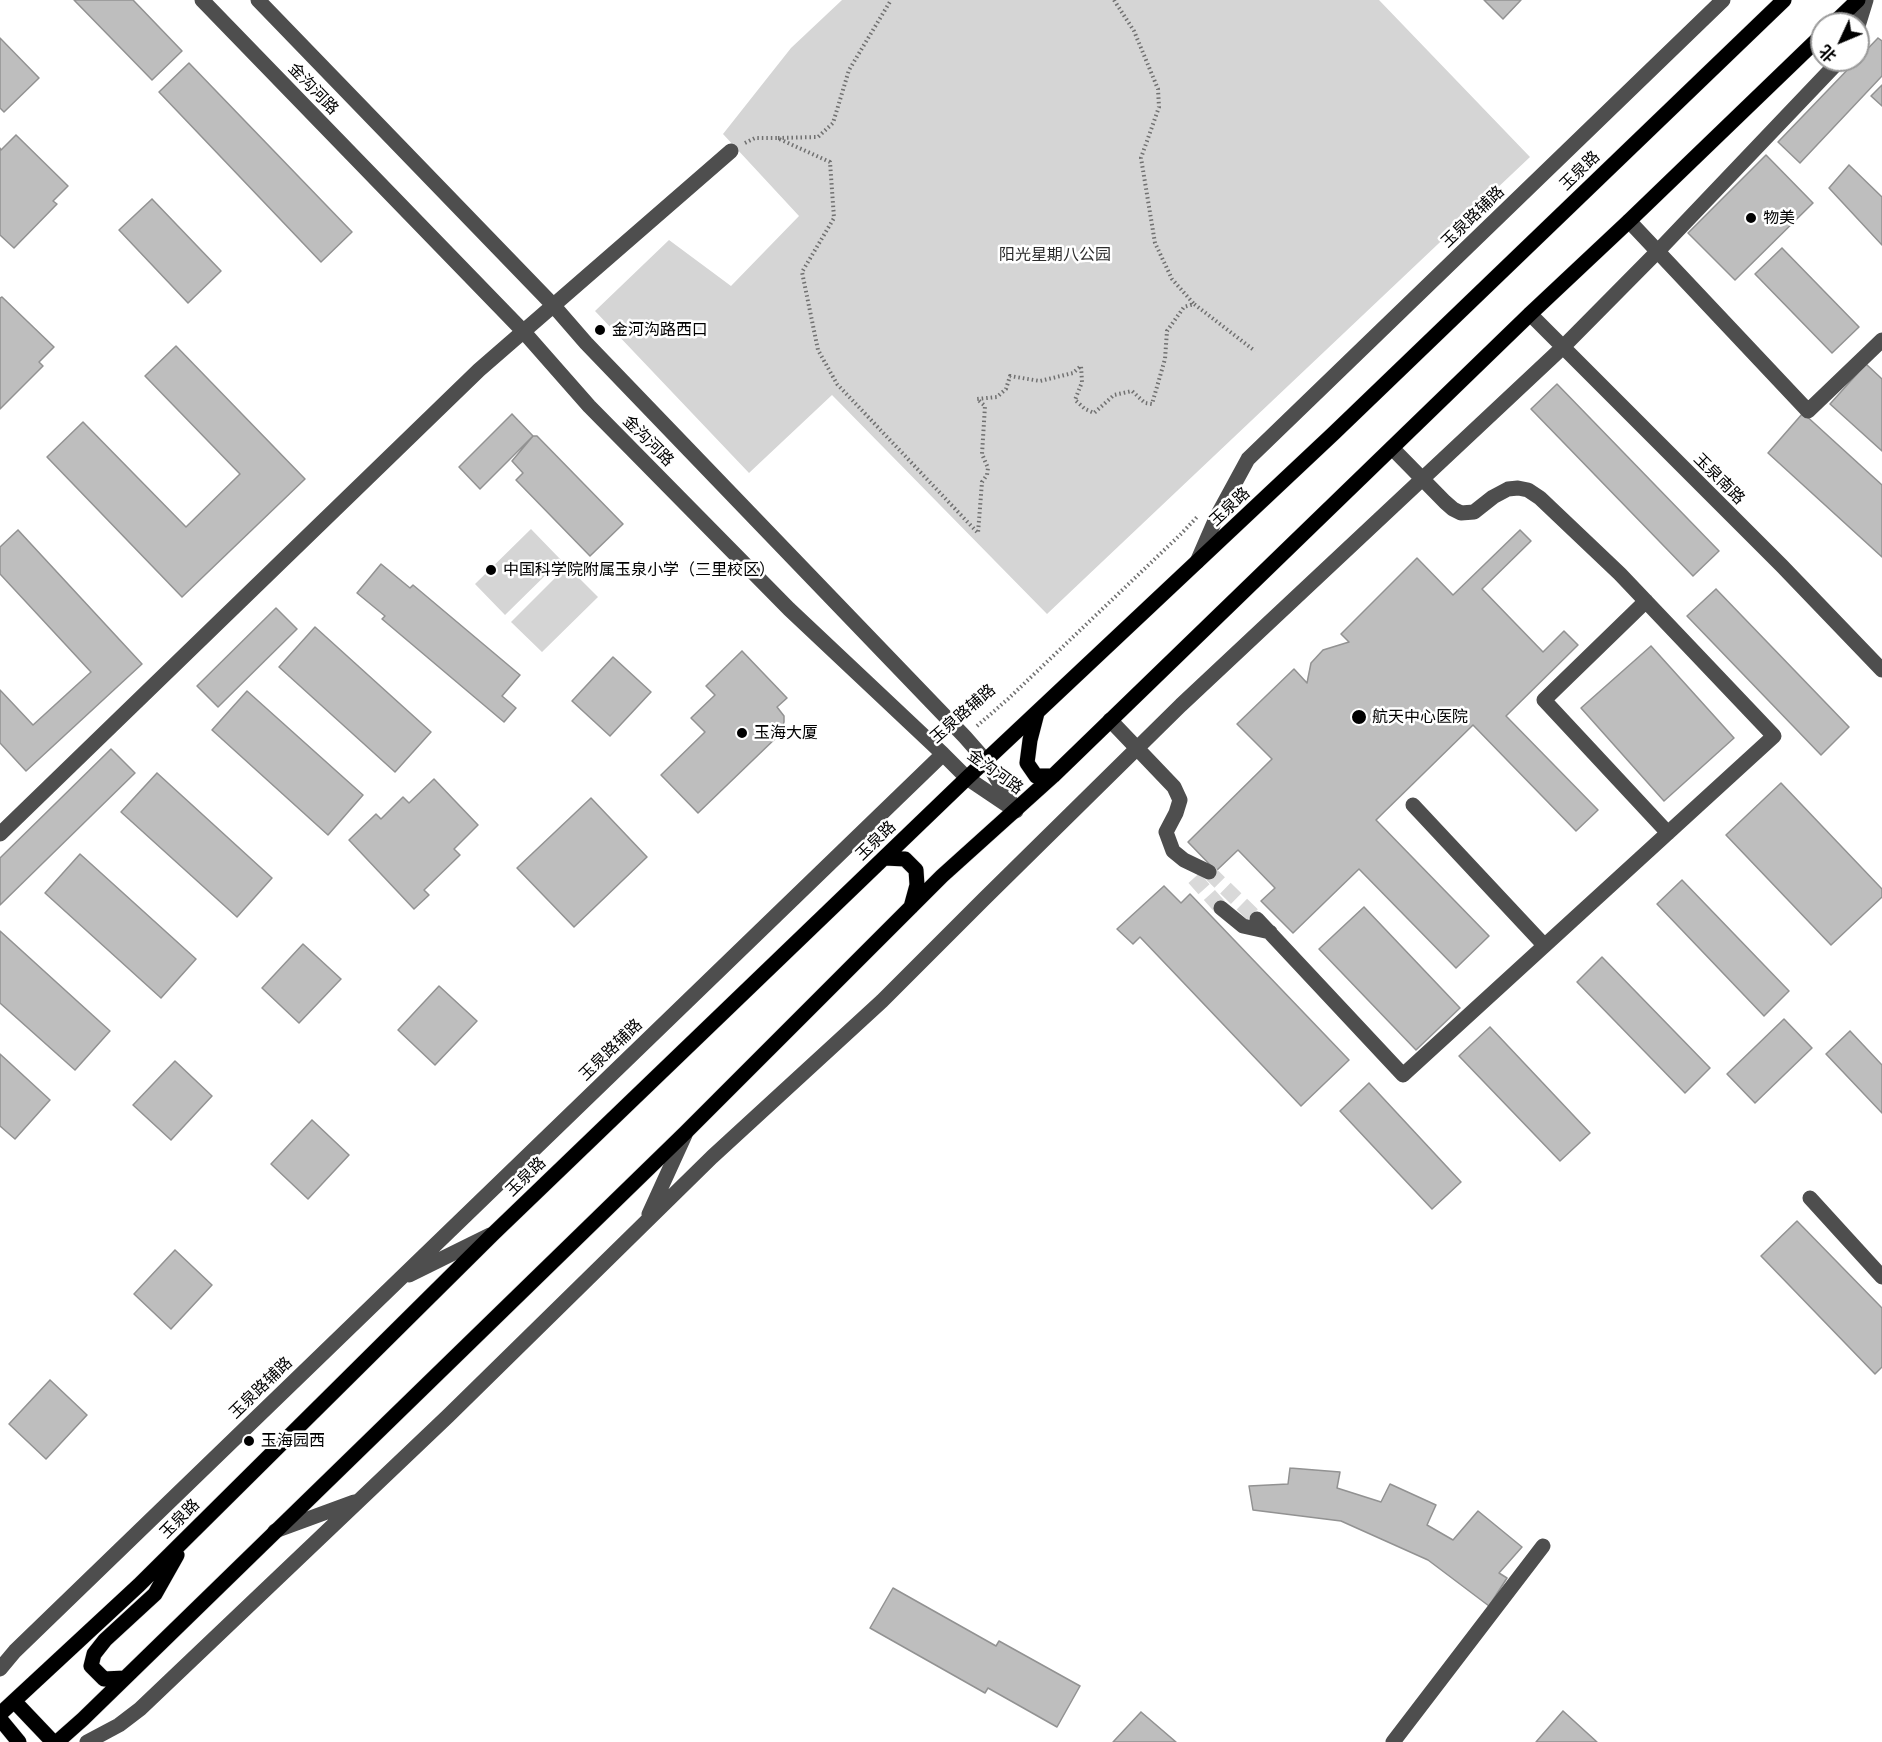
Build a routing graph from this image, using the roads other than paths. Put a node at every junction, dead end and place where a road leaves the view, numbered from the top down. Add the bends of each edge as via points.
1 (202, 0) edge
2 (258, 0) edge
3 (1723, 0) edge
4 (1784, 0) edge
5 (1858, 0) edge
6 (1846, 12) edge
7 (1810, 46) edge
8 (1829, 72) edge
9 (731, 151) road end
10 (1629, 221) junction
11 (1658, 251) junction
12 (553, 305) junction
13 (1530, 314) junction
14 (523, 331) junction
15 (1882, 340) edge
16 (1563, 346) junction
17 (1392, 448) junction
18 (1422, 478) junction
19 (1197, 562) junction
20 (1646, 601) junction
21 (1882, 670) edge
22 (1038, 713) junction
23 (1110, 720) junction
24 (1138, 748) junction
25 (943, 754) junction
26 (986, 761) junction
27 (1053, 776) junction
28 (967, 778) junction
29 (1413, 806) dead end
30 (1016, 811) junction
31 (1668, 833) junction
32 (0, 834) edge
33 (885, 858) junction
34 (1184, 860) junction
35 (1209, 872) tunnel mouth
36 (1194, 878) tunnel mouth
37 (1221, 908) tunnel mouth
38 (910, 910) junction
39 (1257, 919) tunnel mouth
40 (1270, 932) junction
41 (1544, 945) junction
42 (685, 1132) junction
43 (1810, 1198) dead end
44 (645, 1222) junction
45 (493, 1234) junction
46 (1882, 1277) edge
47 (397, 1281) junction
48 (360, 1500) junction
49 (275, 1531) junction
50 (186, 1539) junction
51 (1544, 1546) dead end
52 (0, 1669) edge
53 (125, 1678) junction
54 (14, 1701) junction
55 (0, 1714) edge
56 (0, 1719) edge
57 (19, 1742) edge
58 (55, 1742) edge
59 (87, 1742) edge
60 (1393, 1742) edge

1 - 14 street, 金沟河路
2 - 12 street, 金沟河路
3 - 19 street, 玉泉路辅路 via 1248,459
4 - 19 main road, 玉泉路
5 - 6 main road
7 - 10 main road
8 - 11 street
9 - 12 street
10 - 11 street
10 - 13 main road
11 - 15 street via 1808,411
11 - 16 street
12 - 14 street
12 - 26 street, 金沟河路
13 - 16 street, 玉泉南路
13 - 17 main road
14 - 25 street, 金沟河路 via 589,406 764,583
14 - 32 street
16 - 18 street
16 - 21 street, 玉泉南路
17 - 18 street
17 - 23 main road
18 - 20 street via 1461,513 1474,512 1508,489 1528,490
18 - 24 street
19 - 22 main road, 玉泉路
20 - 31 street via 1544,700
20 - 31 street via 1774,736
22 - 26 main road, 玉泉路
22 - 27 main road via 1027,763 1036,776
23 - 24 street
23 - 27 main road
24 - 34 street via 1174,787 1180,800 1166,832 1173,851
24 - 44 street via 882,1001
25 - 28 street, 金沟河路
25 - 47 street, 玉泉路辅路
26 - 28 main road, 玉泉路
26 - 30 street, 金沟河路
27 - 30 main road
28 - 30 street, 金沟河路
28 - 33 main road, 玉泉路
29 - 41 street
30 - 38 main road via 942,876
31 - 41 street
33 - 38 main road via 905,859 916,870 917,885
33 - 45 main road, 玉泉路
34 - 35 street
34 - 36 street
37 - 40 street via 1243,926
38 - 42 main road
39 - 40 street
40 - 41 street via 1403,1075
42 - 44 street
42 - 49 main road
43 - 46 street
44 - 48 street
45 - 47 street
45 - 50 main road, 玉泉路
47 - 52 street, 玉泉路辅路
48 - 49 street
48 - 59 street via 141,1709
49 - 53 main road
50 - 53 main road via 155,1594 94,1654 91,1666 104,1678
50 - 54 main road, 玉泉路
51 - 60 street
53 - 58 main road
54 - 55 main road, 玉泉路
54 - 58 main road
56 - 57 main road

